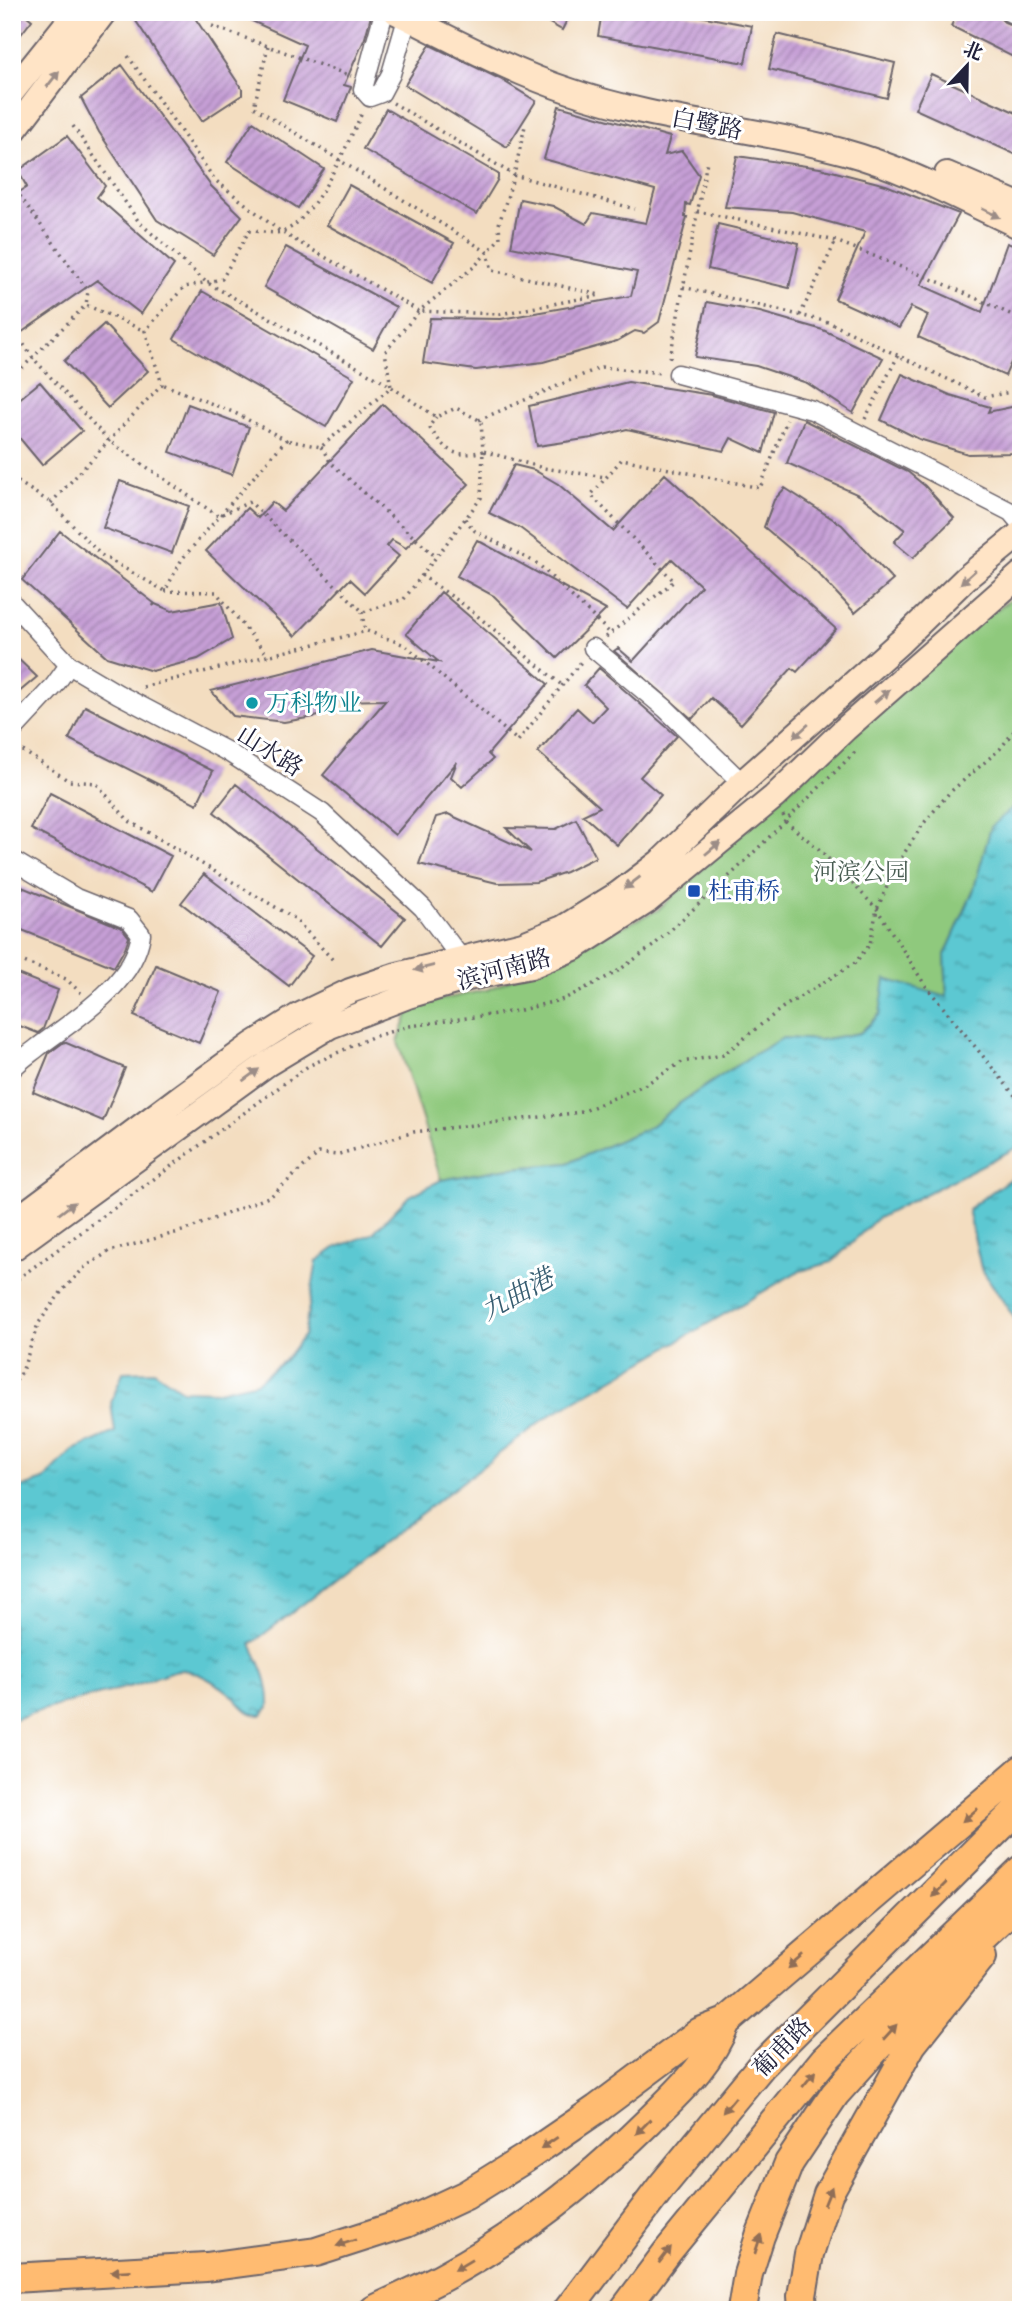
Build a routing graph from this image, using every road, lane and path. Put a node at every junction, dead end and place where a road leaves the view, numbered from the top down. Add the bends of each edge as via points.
1 (76, 12) edge
2 (384, 12) edge
3 (396, 12) edge
4 (409, 12) edge
5 (424, 12) edge
6 (1009, 12) edge
7 (102, 13) edge
8 (1021, 18) edge
9 (212, 26) dead end
10 (268, 46) junction
11 (128, 56) dead end
12 (372, 90) junction
13 (12, 92) edge
14 (73, 126) dead end
15 (525, 126) dead end
16 (12, 133) edge
17 (340, 161) junction
18 (707, 161) dead end
19 (514, 175) junction
20 (20, 196) dead end
21 (1021, 206) edge
22 (635, 209) dead end
23 (697, 211) junction
24 (1021, 227) edge
25 (281, 232) junction
26 (836, 241) junction
27 (487, 252) junction
28 (206, 282) junction
29 (683, 287) junction
30 (86, 305) junction
31 (419, 311) junction
32 (800, 315) junction
33 (1021, 319) edge
34 (12, 327) edge
35 (145, 331) junction
36 (898, 356) junction
37 (33, 358) junction
38 (673, 374) junction
39 (12, 378) edge
40 (162, 384) junction
41 (391, 387) junction
42 (1021, 390) edge
43 (793, 405) junction
44 (436, 416) junction
45 (479, 420) junction
46 (857, 434) junction
47 (286, 440) junction
48 (109, 441) junction
49 (321, 447) junction
50 (483, 451) junction
51 (606, 477) junction
52 (12, 478) edge
53 (51, 503) junction
54 (218, 516) junction
55 (465, 519) junction
56 (1021, 524) edge
57 (1021, 533) edge
58 (436, 557) junction
59 (1021, 574) edge
60 (421, 575) junction
61 (165, 591) junction
62 (12, 603) edge
63 (361, 610) junction
64 (365, 632) junction
65 (610, 634) junction
66 (593, 648) junction
67 (268, 656) junction
68 (69, 665) junction
69 (563, 686) junction
70 (118, 694) junction
71 (1021, 722) edge
72 (12, 730) edge
73 (12, 744) edge
74 (742, 783) junction
75 (774, 797) junction
76 (12, 860) edge
77 (877, 909) junction
78 (12, 957) edge
79 (333, 960) dead end
80 (465, 968) junction
81 (92, 1004) junction
82 (12, 1069) edge
83 (1021, 1103) edge
84 (12, 1223) edge
85 (12, 1249) edge
86 (12, 1386) edge
87 (1021, 1770) edge
88 (1021, 1806) edge
89 (1021, 1870) edge
90 (1021, 1901) edge
91 (1021, 1908) edge
92 (726, 2022) junction
93 (12, 2278) edge
94 (374, 2310) edge
95 (568, 2310) edge
96 (625, 2310) edge
97 (742, 2310) edge
98 (803, 2310) edge

1 - 13 street
2 - 12 street
3 -> 24 street, 白鹭路 via 570,92 846,152 910,175
4 - 12 street via 391,74
5 - 21 street, 白鹭路 via 522,59 580,80 650,99 835,136 918,162
6 - 8 street
16 -> 7 street
9 - 10 path
10 - 12 path
10 - 17 path via 254,107
11 - 25 path via 215,180
12 - 17 path
12 - 19 path
14 - 28 path via 139,222
15 - 19 path
17 - 25 path via 303,219
17 - 27 path
18 - 23 path
19 - 22 path
19 - 27 path via 499,224 500,237
20 - 30 path via 88,291
23 - 26 path
23 - 29 path
25 - 28 path via 249,231 222,279
25 - 31 path
26 - 32 path
26 - 33 path
27 - 31 path
27 - 31 path via 492,270 600,295 500,314
28 - 35 path via 184,287
28 - 41 path
29 - 32 path
29 - 38 path
30 - 35 path
30 - 37 path
31 - 41 path via 386,352
32 - 36 path via 828,322
34 - 37 path
35 - 40 path
36 - 42 path via 985,397
36 - 46 path
37 - 39 path
37 - 48 path
38 - 43 street
38 - 45 path via 601,367
40 - 47 path via 235,413
40 - 48 path
41 - 44 path
41 - 49 path
43 - 46 street
43 - 51 path via 760,488 622,459
44 - 45 path via 456,408
44 - 50 path via 429,427 446,450 466,456
45 - 50 path
46 - 56 street via 1011,512
47 - 49 path
47 - 54 path
48 - 53 path
48 - 54 path
49 - 58 path via 331,463
50 - 51 path via 543,468
50 - 55 path via 481,498
51 - 65 path via 591,495 674,581
52 - 53 path
53 - 61 path via 101,555
54 - 61 path via 182,559
54 - 63 path via 250,502
55 - 58 path
55 - 65 path via 475,531 538,565
57 -> 74 street
58 - 60 path
75 -> 59 street, 滨河南路
60 - 63 path via 404,599
60 - 69 path
61 - 67 path via 216,592
62 - 68 street, 山水路
63 - 64 path
64 - 67 path
64 - 69 path via 405,645 518,741
65 - 66 path
66 - 69 path
66 - 74 street via 666,709
67 - 70 path
68 - 70 street, 山水路
68 - 72 street
70 - 80 street, 山水路 via 228,752 322,813 422,908
71 - 77 path via 924,823 897,864
73 - 79 path via 69,781 96,783 129,821 294,918
74 -> 80 street via 660,862 618,894 574,921
75 - 77 path via 786,822 820,849
80 -> 75 street, 滨河南路 via 531,966 574,948 672,883
76 - 81 street via 76,898 129,919 141,934 127,969 112,989
77 - 83 path via 925,985
77 - 86 path via 870,944 855,963 782,1008 723,1055 682,1062 646,1084 582,1112 414,1132 336,1155 319,1153 271,1196 186,1230 110,1251 85,1267 38,1324 22,1372
78 - 81 path via 66,979
80 -> 84 street via 397,975 298,1016
85 -> 80 street, 滨河南路 via 267,1064 330,1026
81 - 82 street
87 -> 92 main road
88 -> 95 main road, 葡甫路 via 761,2066
96 -> 89 main road, 葡甫路 via 668,2250 824,2060
97 -> 90 main road via 760,2235 789,2163 835,2094 945,1972
98 -> 91 main road via 809,2254 824,2206 858,2138 912,2044
92 -> 93 main road via 699,2032 524,2159 466,2195 406,2223 316,2252 247,2262
92 -> 94 main road via 715,2048 689,2082 607,2162 489,2249 446,2276

